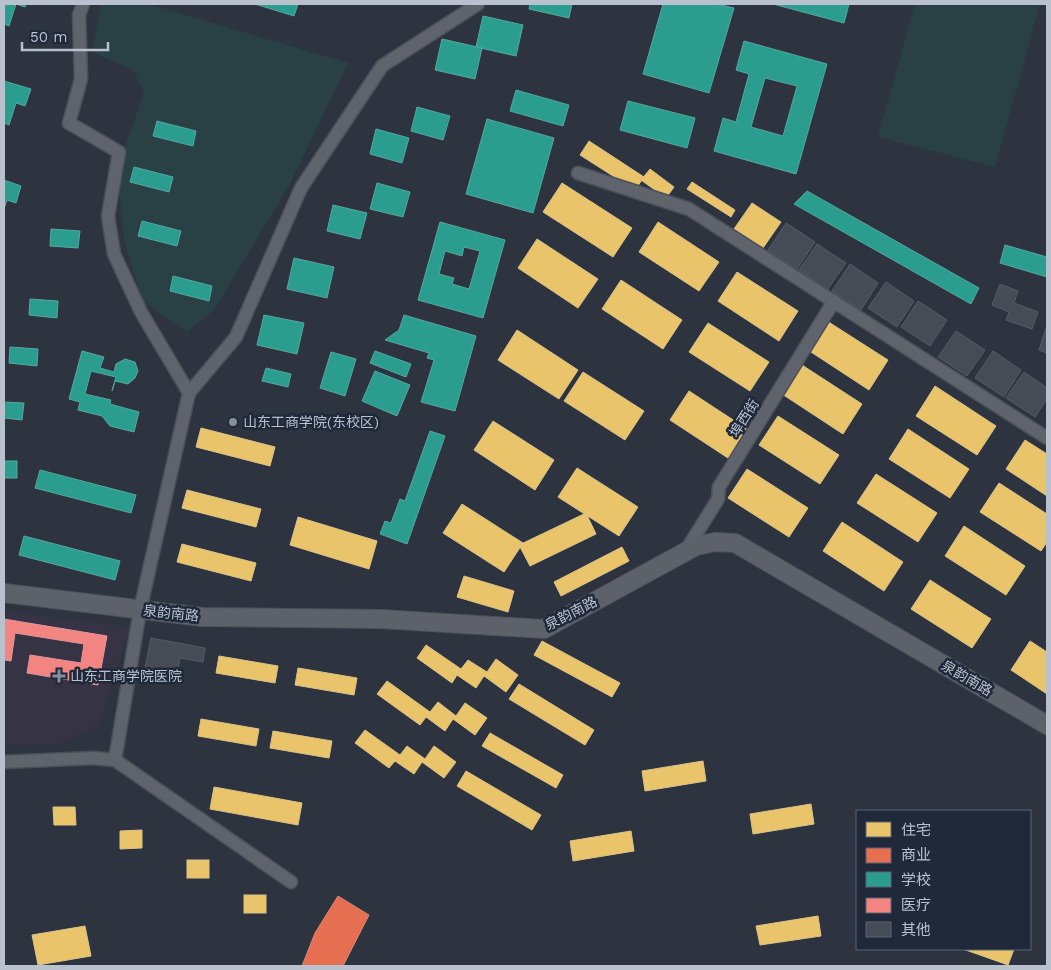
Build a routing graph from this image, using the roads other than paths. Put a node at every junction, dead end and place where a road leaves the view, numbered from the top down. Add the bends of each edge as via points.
1 (83, 4) edge
2 (478, 4) edge
3 (578, 173) dead end
4 (834, 302) junction
5 (189, 394) junction
6 (1047, 438) edge
7 (686, 552) junction
8 (4, 593) edge
9 (140, 610) junction
10 (1047, 725) edge
11 (115, 760) junction
12 (4, 762) edge
13 (291, 882) dead end

1 - 5 street via 79,15 81,79 69,123 119,152 108,216 114,254 141,312
2 - 5 street via 382,66 301,188 236,337
3 - 4 street via 689,209
4 - 6 street
4 - 7 street, 埠西街 via 719,487 718,499
5 - 9 street
7 - 9 street, 泉韵南路 via 544,629 381,619 202,617
7 - 10 street, 泉韵南路 via 715,542 735,543
8 - 9 street, 泉韵南路
9 - 11 street
11 - 12 street
11 - 13 street

